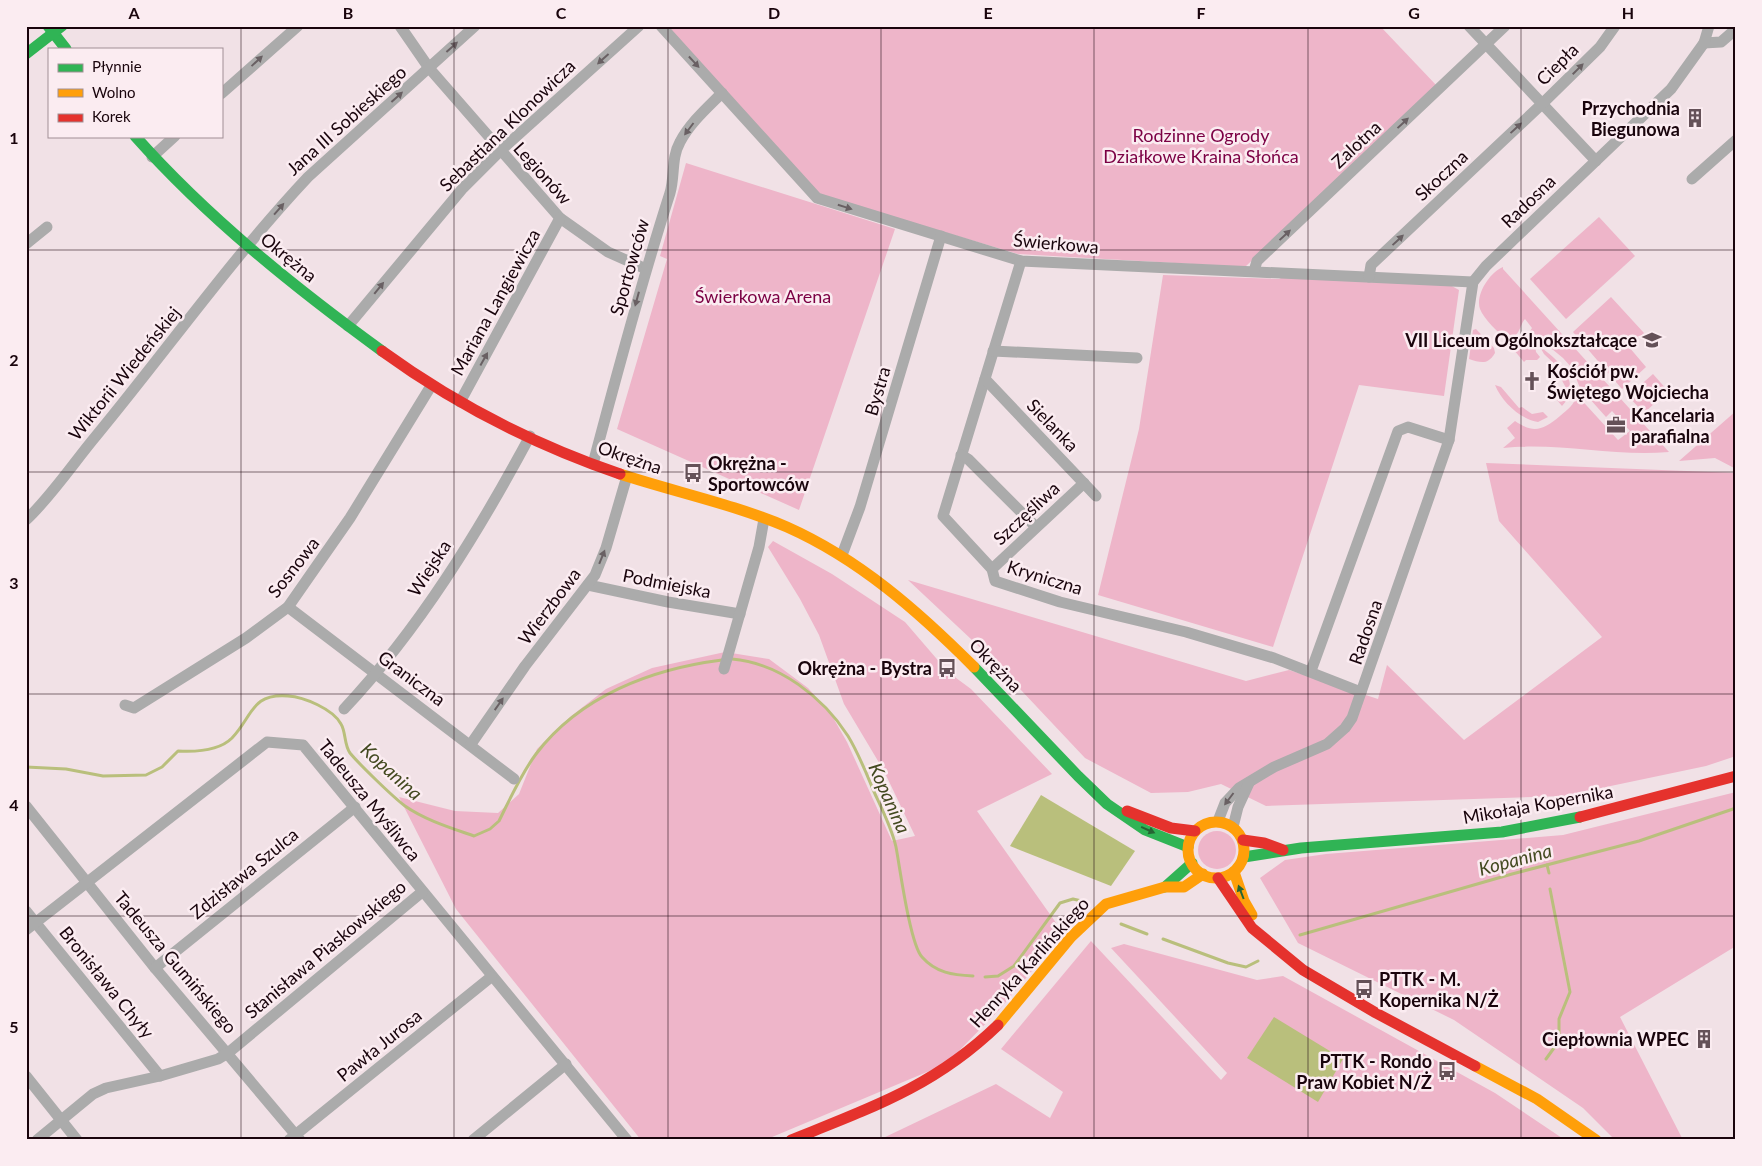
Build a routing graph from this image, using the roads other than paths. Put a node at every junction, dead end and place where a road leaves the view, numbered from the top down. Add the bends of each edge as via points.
1 (298, 26) edge
2 (400, 26) edge
3 (475, 26) edge
4 (639, 26) edge
5 (661, 26) edge
6 (1469, 26) edge
7 (1505, 26) edge
8 (1614, 26) edge
9 (1709, 26) edge
10 (55, 29) edge
11 (1736, 29) edge
12 (1704, 43) junction
13 (1486, 44) junction
14 (65, 48) edge
15 (26, 54) edge
16 (429, 68) junction
17 (222, 93) edge
18 (722, 93) junction
19 (1543, 103) junction
20 (137, 138) edge
21 (173, 138) edge
22 (1736, 140) edge
23 (500, 151) junction
24 (152, 157) junction
25 (1596, 161) junction
26 (1692, 179) dead end
27 (560, 218) junction
28 (47, 227) dead end
29 (941, 236) junction
30 (26, 244) edge
31 (247, 245) junction
32 (1021, 261) junction
33 (646, 268) junction
34 (1254, 271) junction
35 (1369, 277) junction
36 (1473, 282) junction
37 (348, 326) junction
38 (994, 351) junction
39 (1137, 358) dead end
40 (984, 379) junction
41 (432, 386) junction
42 (460, 402) junction
43 (530, 436) junction
44 (1449, 440) junction
45 (961, 455) junction
46 (593, 464) junction
47 (627, 476) junction
48 (1084, 483) junction
49 (1096, 496) dead end
50 (764, 519) junction
51 (26, 520) edge
52 (1036, 527) junction
53 (842, 555) junction
54 (992, 569) junction
55 (588, 585) junction
56 (288, 607) junction
57 (740, 614) junction
58 (724, 670) dead end
59 (1311, 671) junction
60 (377, 674) junction
61 (1361, 692) junction
62 (125, 705) dead end
63 (344, 709) dead end
64 (471, 744) junction
65 (1736, 776) edge
66 (514, 778) dead end
67 (1249, 783) junction
68 (1112, 805) junction
69 (26, 806) edge
70 (355, 807) junction
71 (1218, 821) junction
72 (1233, 827) junction
73 (1195, 831) junction
74 (1243, 840) junction
75 (1188, 847) junction
76 (1283, 850) junction
77 (1244, 857) junction
78 (1192, 863) junction
79 (1234, 872) junction
80 (1203, 874) junction
81 (1218, 878) junction
82 (86, 881) junction
83 (1165, 887) junction
84 (422, 892) junction
85 (26, 911) edge
86 (36, 922) junction
87 (26, 930) edge
88 (1269, 941) junction
89 (155, 968) junction
90 (491, 977) junction
91 (228, 1053) junction
92 (566, 1064) junction
93 (26, 1076) edge
94 (160, 1076) junction
95 (61, 1120) junction
96 (295, 1138) edge
97 (37, 1140) edge
98 (77, 1140) edge
99 (473, 1140) edge
100 (627, 1140) edge
101 (791, 1140) edge
102 (1596, 1140) edge

17 -> 1 street
2 - 16 street, Legionów
16 -> 3 street, Jana III Sobieskiego
4 -> 23 street, Sebastiana Klonowicza
5 -> 18 street, Świerkowa
6 - 13 street
7 - 13 street, Zalotna
19 -> 8 street, Ciepła via 1600,47
9 - 12 street, Radosna
10 - 14 street
10 - 15 street
11 - 12 street via 1721,42
12 - 25 street, Radosna via 1671,89
13 - 19 street
34 -> 13 street, Zalotna via 1257,261
16 - 23 street, Legionów
31 -> 16 street, Jana III Sobieskiego via 308,177
18 -> 29 street, Świerkowa via 817,198
18 -> 33 street, Sportowców via 679,142 671,189
19 - 25 street
35 -> 19 street, Skoczna via 1371,265
20 - 24 street, Okrężna
21 - 24 street
22 - 26 street
23 - 27 street, Legionów
37 -> 23 street, Sebastiana Klonowicza via 425,231
24 - 31 street, Okrężna via 194,200
25 - 36 street, Radosna
27 - 33 street, Legionów via 608,252
42 -> 27 street, Mariana Langiewicza
28 - 30 street
29 - 32 street, Świerkowa
29 - 53 street, Bystra via 860,507
31 - 37 street, Okrężna
31 - 51 street, Wiktorii Wiedeńskiej via 160,358
32 - 34 street, Świerkowa
32 - 38 street, Kryniczna
33 -> 46 street, Sportowców
34 - 35 street, Świerkowa
35 - 36 street, Świerkowa
36 - 44 street, Radosna
37 - 41 street, Okrężna
38 - 39 street
38 - 40 street, Kryniczna
40 - 45 street, Kryniczna
40 - 48 street, Sielanka
41 - 42 street, Okrężna
41 - 56 street, Sosnowa via 350,518
42 - 43 street, Okrężna
43 - 46 street, Okrężna
43 - 60 street, Wiejska via 441,585
44 - 59 street, Radosna via 1408,427 1398,431
44 - 61 street, Radosna
45 - 52 street
45 - 54 street, Kryniczna via 943,516
46 - 47 street, Okrężna
47 - 50 street, Okrężna
55 -> 47 street, Wierzbowa via 606,548
48 - 49 street, Sielanka
48 - 52 street, Szczęśliwa
50 - 53 street, Okrężna
50 - 57 street
52 - 54 street, Szczęśliwa
53 - 68 street, Okrężna via 940,631 1076,773
54 - 59 street, Kryniczna via 995,581 1060,602 1186,632
55 - 57 street, Podmiejska
64 -> 55 street, Wierzbowa via 525,666
56 - 60 street, Graniczna
56 - 62 street, Sosnowa via 246,638 134,708
57 - 58 street
59 - 61 street, Kryniczna
60 - 63 street, Wiejska
60 - 64 street, Graniczna
61 - 67 street, Radosna via 1348,723 1326,744 1274,767
64 - 66 street, Graniczna
65 - 76 street, Mikołaja Kopernika via 1570,820 1502,832
67 -> 71 street, Radosna via 1230,796
67 - 72 street
68 - 73 street, Okrężna via 1171,828
68 -> 75 street, Okrężna via 1141,828
69 - 82 street, Tadeusza Gumińskiego
70 - 82 street, Tadeusza Myśliwca via 303,745 267,742
70 - 84 street, Tadeusza Myśliwca
70 - 89 street, Zdzisława Szulca
71 - 72 street
71 - 73 street
72 - 74 street
73 - 75 street
74 - 76 street, Mikołaja Kopernika
74 - 77 street
75 - 78 street
76 - 77 street, Mikołaja Kopernika
77 - 79 street
78 - 80 street
78 - 83 street, Henryka Karlińskiego
79 - 81 street
88 -> 79 street via 1248,909
80 - 81 street
80 - 83 street, Henryka Karlińskiego via 1184,887
81 - 88 street via 1252,928
82 - 86 street, Tadeusza Myśliwca
82 - 89 street, Tadeusza Gumińskiego
83 - 101 street, Henryka Karlińskiego via 1114,900 1094,914 1071,937 1008,1016 952,1065 898,1096
84 - 90 street, Tadeusza Myśliwca
84 - 91 street, Stanisława Piaskowskiego
85 - 86 street, Bronisława Chyły
86 - 87 street, Tadeusza Myśliwca
86 - 94 street, Bronisława Chyły
88 - 102 street via 1303,970 1537,1099
89 - 91 street, Tadeusza Gumińskiego
90 - 92 street, Tadeusza Myśliwca
90 - 96 street, Pawła Jurosa
91 - 94 street, Stanisława Piaskowskiego
91 - 96 street, Tadeusza Gumińskiego
92 - 99 street
92 - 100 street, Tadeusza Myśliwca
93 - 95 street
94 - 95 street, Stanisława Piaskowskiego via 106,1088 93,1094
95 - 97 street, Stanisława Piaskowskiego
95 - 98 street

